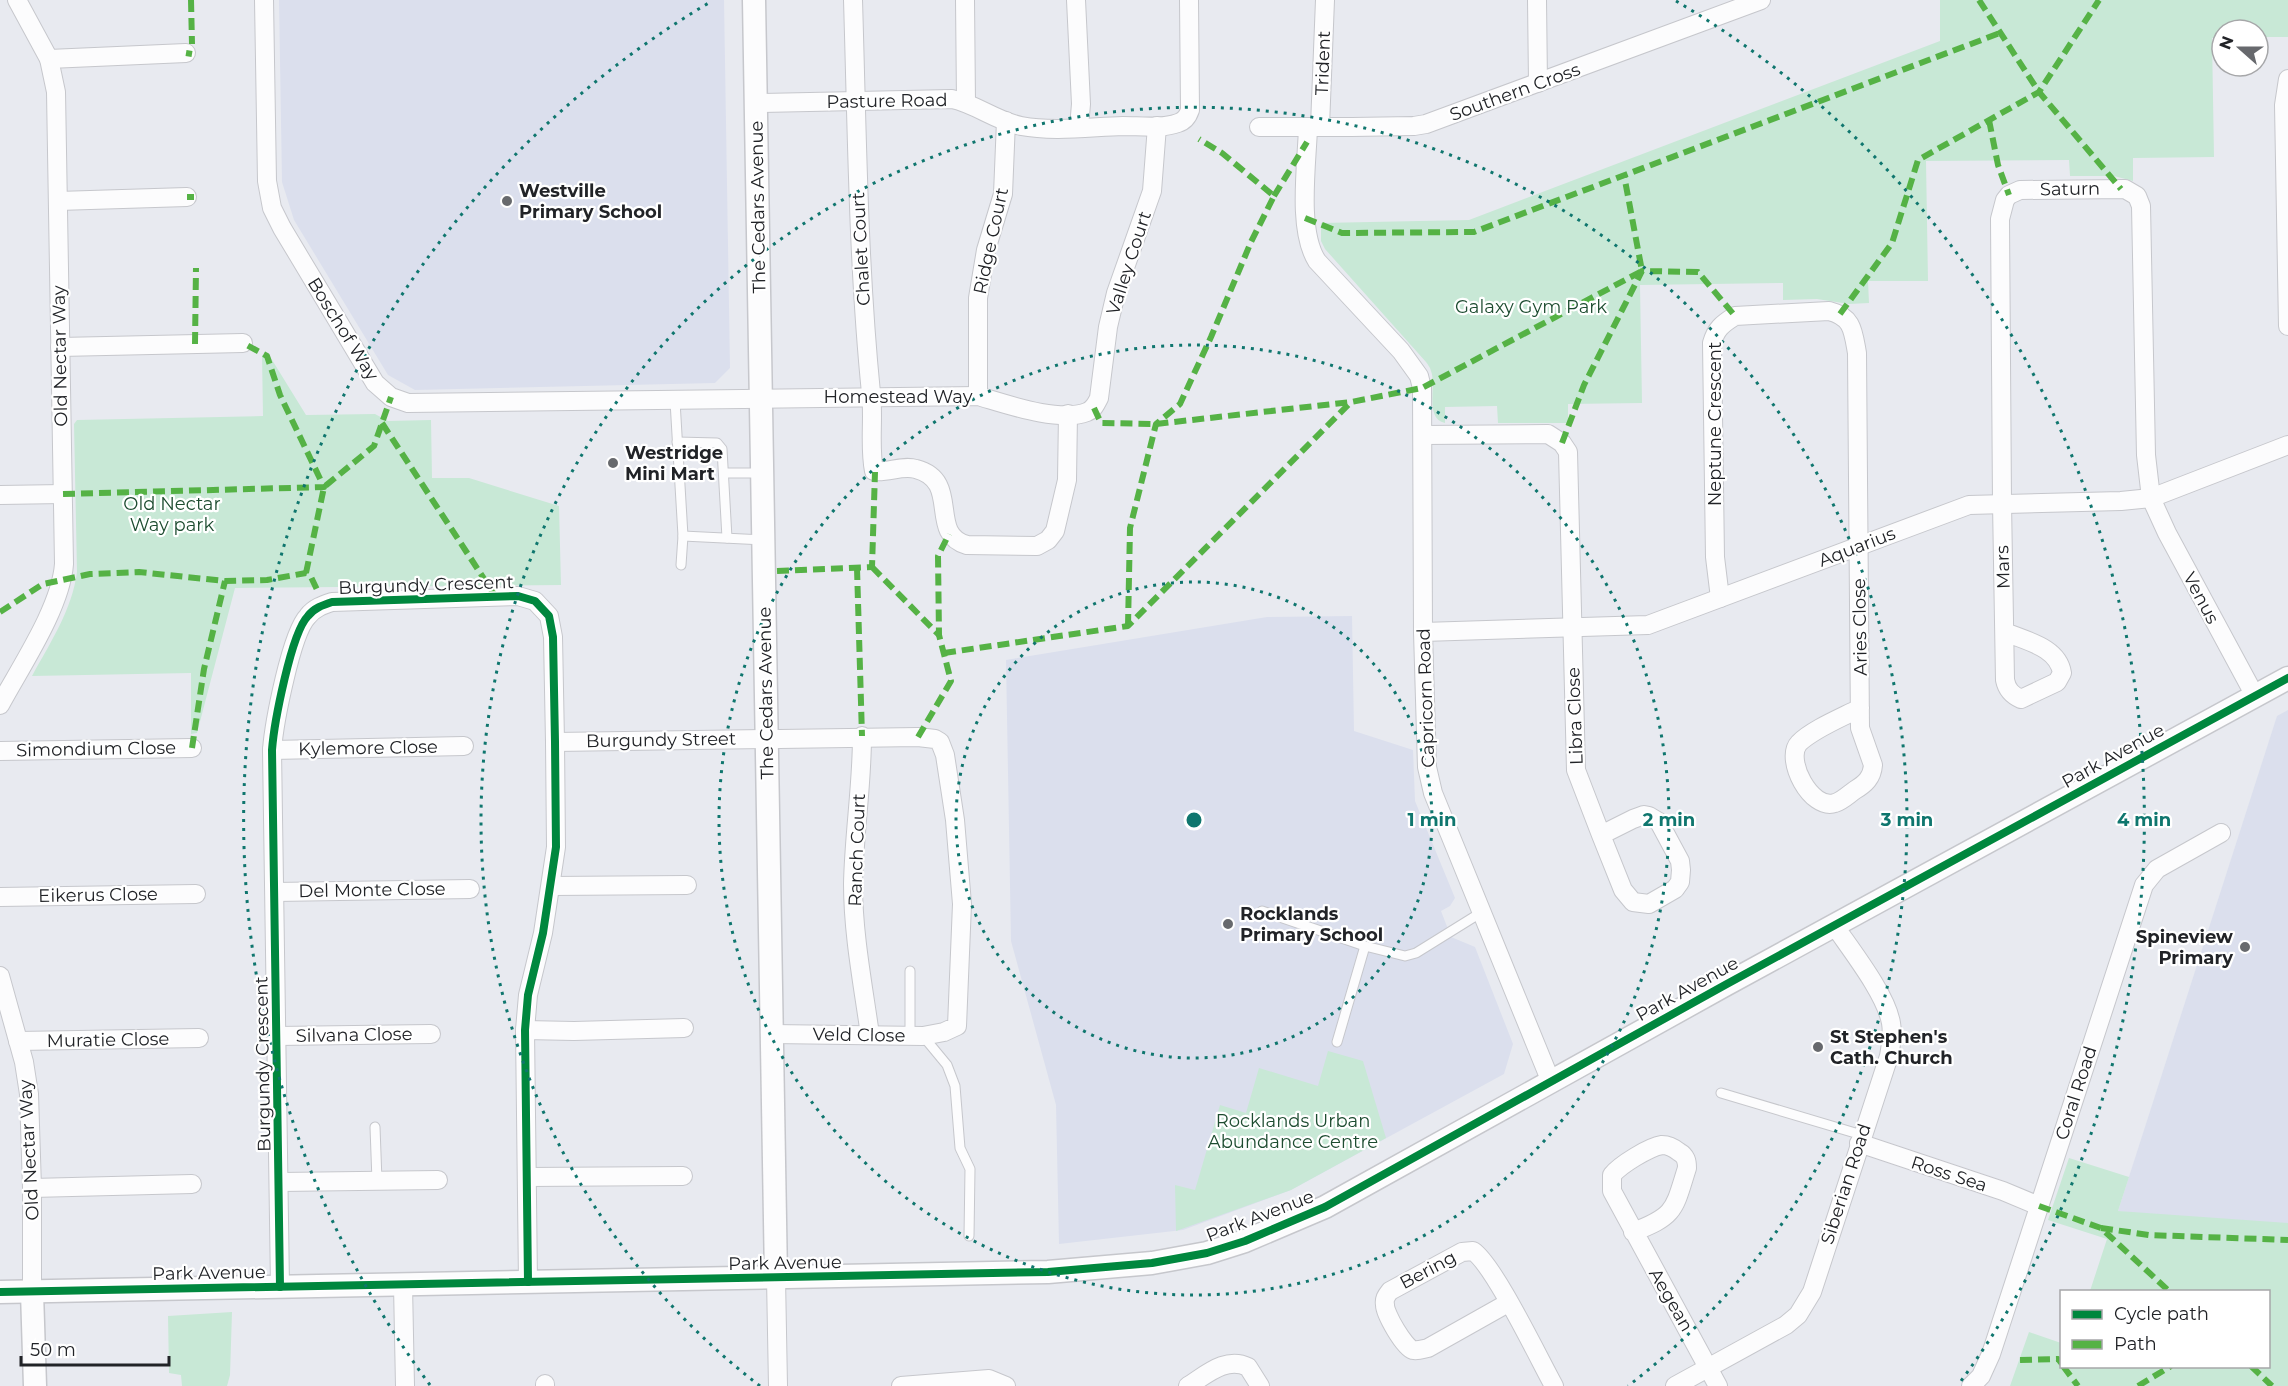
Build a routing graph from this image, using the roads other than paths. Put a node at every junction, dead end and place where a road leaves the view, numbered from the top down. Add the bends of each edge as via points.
1 (17, 0) edge
2 (264, 0) edge
3 (754, 0) edge
4 (853, 0) edge
5 (965, 0) edge
6 (1076, 0) edge
7 (1190, 0) edge
8 (1325, 0) edge
9 (1537, 0) edge
10 (1760, 0) edge
11 (186, 53) dead end
12 (49, 59) junction
13 (2288, 79) edge
14 (1538, 83) junction
15 (856, 101) junction
16 (966, 102) junction
17 (756, 103) junction
18 (1006, 121) junction
19 (1157, 126) junction
20 (1314, 126) junction
21 (1079, 127) junction
22 (1259, 127) dead end
23 (187, 197) dead end
24 (58, 201) junction
25 (2288, 326) edge
26 (243, 343) dead end
27 (60, 347) junction
28 (978, 396) junction
29 (762, 398) junction
30 (872, 398) junction
31 (675, 401) junction
32 (1068, 414) junction
33 (1423, 435) junction
34 (677, 442) junction
35 (2288, 445) edge
36 (724, 473) junction
37 (763, 473) junction
38 (63, 494) junction
39 (0, 495) edge
40 (2151, 498) junction
41 (2002, 503) junction
42 (683, 537) junction
43 (727, 538) junction
44 (764, 540) junction
45 (1858, 547) junction
46 (681, 565) dead end
47 (1720, 598) junction
48 (1572, 628) junction
49 (1423, 632) junction
50 (2005, 632) dead end
51 (2288, 678) edge
52 (2255, 696) junction
53 (0, 705) edge
54 (1860, 708) junction
55 (862, 736) junction
56 (767, 738) junction
57 (555, 742) junction
58 (464, 746) dead end
59 (192, 748) dead end
60 (272, 750) junction
61 (0, 751) edge
62 (2221, 833) dead end
63 (1601, 835) junction
64 (687, 885) dead end
65 (551, 886) junction
66 (470, 889) dead end
67 (275, 892) junction
68 (196, 894) dead end
69 (0, 897) edge
70 (1262, 911) dead end
71 (1482, 912) junction
72 (1834, 925) junction
73 (1365, 946) junction
74 (910, 971) dead end
75 (0, 976) edge
76 (684, 1028) dead end
77 (525, 1030) junction
78 (431, 1034) dead end
79 (772, 1034) junction
80 (870, 1035) junction
81 (277, 1036) junction
82 (916, 1036) junction
83 (199, 1038) dead end
84 (18, 1041) junction
85 (1337, 1042) dead end
86 (1551, 1082) junction
87 (1720, 1093) dead end
88 (375, 1127) dead end
89 (1860, 1139) junction
90 (683, 1176) dead end
91 (527, 1177) junction
92 (438, 1180) dead end
93 (377, 1181) junction
94 (280, 1182) junction
95 (192, 1184) dead end
96 (33, 1188) junction
97 (2039, 1206) junction
98 (1633, 1232) junction
99 (969, 1236) dead end
100 (776, 1278) junction
101 (528, 1282) junction
102 (403, 1285) junction
103 (280, 1287) junction
104 (0, 1292) edge
105 (32, 1292) junction
106 (1508, 1303) junction
107 (1708, 1368) junction
108 (35, 1386) edge
109 (405, 1386) edge
110 (778, 1386) edge
111 (901, 1386) edge
112 (1006, 1386) edge
113 (1188, 1386) edge
114 (1260, 1386) edge
115 (1554, 1386) edge
116 (1675, 1386) edge
117 (1718, 1386) edge
118 (1971, 1386) edge

1 - 12 street, Old Nectar Way
2 - 31 street, Boschof Way via 270,200 282,228 375,383 391,397 420,405
3 - 17 street, The Cedars Avenue
4 - 15 street, Chalet Court
5 - 16 street
6 - 21 street
7 - 19 street, Pasture Road via 1190,110 1179,123
8 - 20 street, Trident
9 - 14 street
10 - 14 street, Southern Cross
11 - 12 street
12 - 24 street, Old Nectar Way via 56,92
13 - 25 street via 2284,105
14 - 20 street, Southern Cross via 1426,124
15 - 16 street, Pasture Road
15 - 17 street, Pasture Road
15 - 30 street, Chalet Court via 865,331
16 - 18 street, Pasture Road
17 - 29 street, The Cedars Avenue
18 - 21 street, Pasture Road via 1042,128
18 - 28 street, Ridge Court via 1003,194 986,250 978,298
19 - 21 street, Pasture Road
19 - 32 street, Valley Court via 1152,191 1116,293 1099,398 1087,412
20 - 22 street, Southern Cross
20 - 33 street, Capricorn Road via 1306,227 1310,250 1414,367 1422,388
23 - 24 street
24 - 27 street, Old Nectar Way
26 - 27 street
27 - 38 street, Old Nectar Way
28 - 30 street, Homestead Way
28 - 32 street, Homestead Way via 1029,411
29 - 30 street, Homestead Way
29 - 31 street, Boschof Way
29 - 37 street, The Cedars Avenue
30 - 32 street, Chalet Court via 874,471 901,467 933,477 942,494 949,534 956,542 967,545 1037,546 1055,531 1067,480
31 - 34 lane
33 - 48 street via 1548,434 1562,443 1570,462
33 - 49 street, Capricorn Road
34 - 36 lane via 719,444
34 - 42 lane
35 - 40 street, Aquarius
36 - 37 lane
36 - 43 lane
37 - 44 street, The Cedars Avenue
38 - 39 street
38 - 53 street, Old Nectar Way via 61,589
40 - 41 street, Aquarius
40 - 41 street, Saturn via 2146,455 2140,200 2125,189 2020,190 2005,200 2000,219
40 - 52 street, Venus
41 - 45 street, Aquarius via 1969,505
41 - 50 street, Mars
42 - 43 lane
42 - 46 lane
43 - 44 lane
44 - 56 street, The Cedars Avenue
45 - 47 street, Aquarius
45 - 47 street, Neptune Crescent via 1857,352 1853,329 1840,314 1829,311 1735,316 1721,324 1712,343 1715,557
45 - 54 street, Aries Close
47 - 48 street, Aquarius via 1648,625
48 - 49 street, Aquarius
48 - 63 street, Libra Close via 1575,764
49 - 71 street, Capricorn Road via 1427,767 1433,793
51 - 52 street, Park Avenue
52 - 72 street, Park Avenue
54 - 54 street, Aries Close via 1811,735 1796,749 1794,762 1815,800 1834,804 1870,777 1872,765 1860,728
55 - 56 street, Burgundy Street
55 - 80 street, Ranch Court via 853,884
55 - 82 street, Burgundy Street via 935,739 945,755 962,904 958,1023 954,1029
56 - 57 street, Burgundy Street
56 - 79 street, The Cedars Avenue
57 - 60 street, Burgundy Crescent via 549,616 535,601 518,596 347,601 319,607 299,629 278,707
57 - 65 street, Burgundy Crescent via 556,847
58 - 60 street, Kylemore Close
59 - 61 street, Simondium Close
60 - 67 street, Burgundy Crescent
62 - 97 street, Coral Road via 2157,869 2144,885
63 - 63 street, Libra Close via 1649,816 1659,822 1680,861 1680,882 1649,904 1633,902 1623,890
64 - 65 street
65 - 77 street, Burgundy Crescent via 528,994
66 - 67 street, Del Monte Close
67 - 81 street, Burgundy Crescent
68 - 69 street, Eikerus Close
70 - 73 lane
71 - 73 lane via 1412,955 1405,957
71 - 86 street, Capricorn Road
72 - 86 street, Park Avenue
72 - 89 street, Siberian Road via 1882,1000 1892,1024 1889,1056
73 - 85 lane
74 - 82 lane
75 - 84 street, Old Nectar Way
76 - 77 street
77 - 91 street, Burgundy Crescent
78 - 81 street, Silvana Close
79 - 80 street, Veld Close
79 - 100 street, The Cedars Avenue
80 - 82 street, Veld Close
81 - 94 street, Burgundy Crescent
82 - 99 lane, Veld Close via 947,1065 953,1076 960,1148 970,1169
83 - 84 street, Muratie Close
84 - 96 street, Old Nectar Way via 29,1094
86 - 100 street, Park Avenue via 1325,1207 1207,1253 1152,1263 1048,1272
87 - 89 lane
88 - 93 lane
89 - 97 street, Ross Sea
89 - 107 street, Siberian Road via 1804,1307 1786,1325
90 - 91 street
91 - 101 street, Burgundy Crescent
92 - 93 street
93 - 94 street
94 - 103 street, Burgundy Crescent
95 - 96 street
96 - 105 street, Old Nectar Way
97 - 118 street, Coral Road via 1991,1354 1981,1376
98 - 98 street, Aegean via 1668,1215 1674,1208 1687,1161 1671,1146 1660,1145 1623,1164 1612,1175 1612,1191
98 - 107 street, Aegean
100 - 101 street, Park Avenue
100 - 110 street, The Cedars Avenue
101 - 102 street, Park Avenue
102 - 103 street, Park Avenue
102 - 109 street
103 - 105 street, Park Avenue
104 - 105 street, Park Avenue
105 - 108 street
106 - 106 street, Bering via 1483,1260 1467,1250 1390,1291 1385,1308 1403,1341 1418,1350
106 - 115 street, Bering
107 - 116 street, Siberian Road
107 - 117 street, Aegean
111 - 112 street via 989,1379
113 - 114 street via 1233,1362 1248,1367

